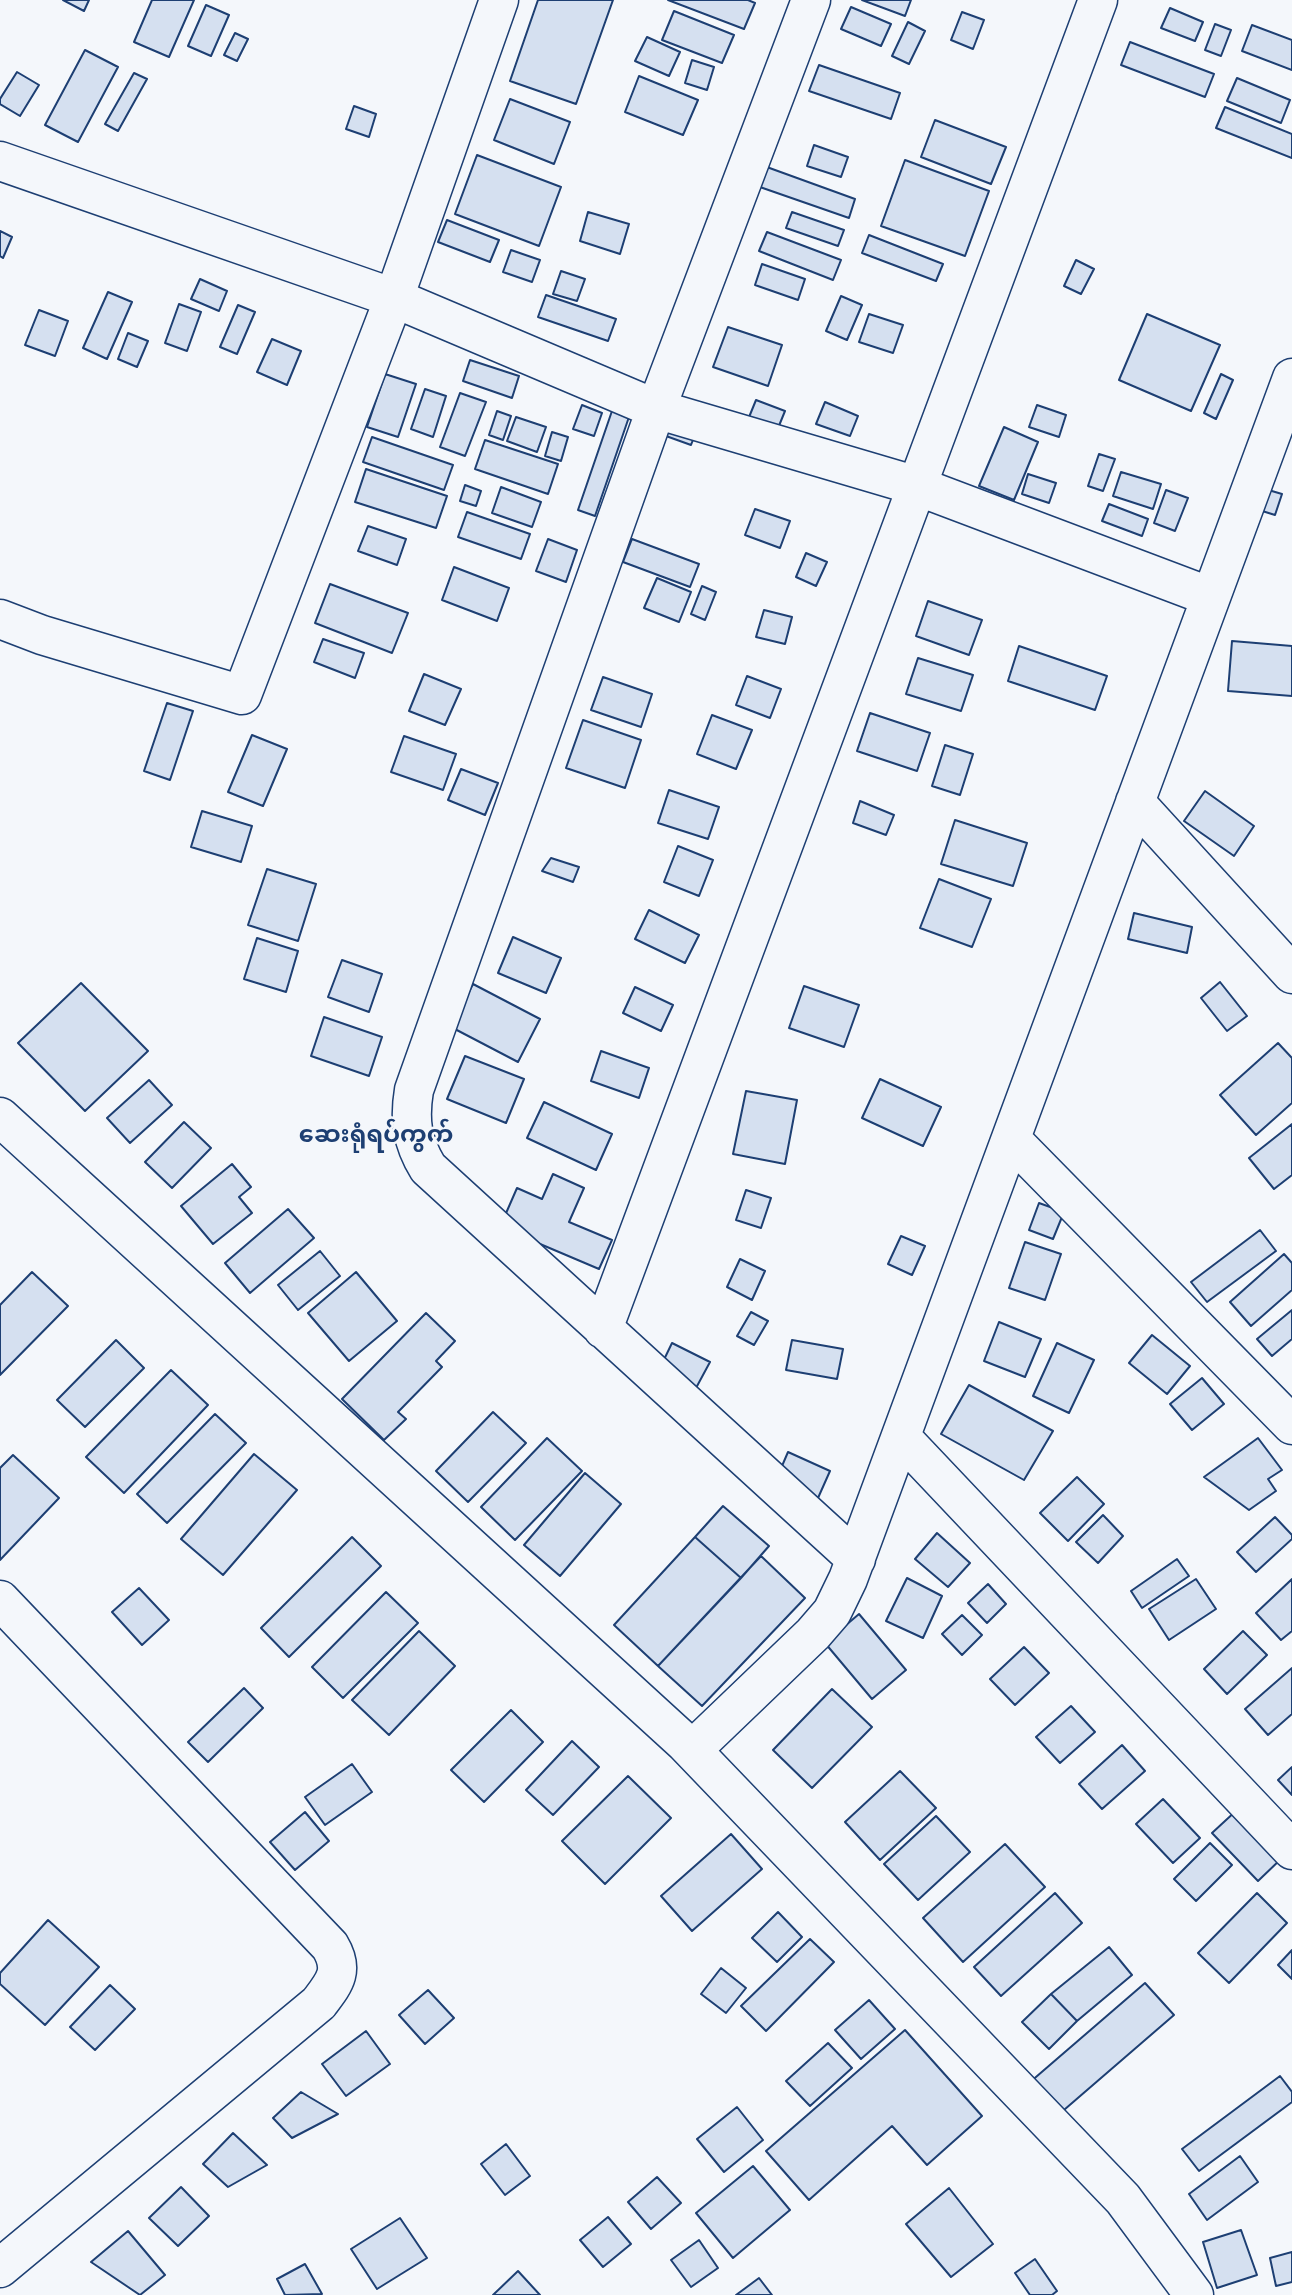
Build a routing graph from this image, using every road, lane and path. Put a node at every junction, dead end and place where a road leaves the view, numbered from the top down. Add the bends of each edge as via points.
1 (811, 0) edge
2 (1098, 0) edge
3 (489, 3) edge
4 (0, 162) edge
5 (394, 298) junction
6 (1292, 379) edge
7 (656, 410) junction
8 (917, 486) junction
9 (1212, 597) junction
10 (0, 619) edge
11 (1135, 802) junction
12 (1292, 974) edge
13 (0, 1117) edge
14 (1011, 1139) junction
15 (603, 1329) junction
16 (1292, 1425) edge
17 (901, 1437) junction
18 (856, 1559) junction
19 (0, 1600) edge
20 (692, 1750) junction
21 (1292, 1850) edge
22 (0, 2268) edge
23 (1194, 2295) edge

1 - 7 street
2 - 8 street
3 - 5 street
4 - 5 street
5 - 7 street
5 - 10 street via 242,695
6 - 9 street
7 - 8 street
7 - 15 street via 414,1090 410,1115 418,1152 428,1168
8 - 9 street
8 - 15 street
9 - 11 street
11 - 12 street
11 - 14 street
13 - 20 street
14 - 16 street
14 - 17 street
15 - 18 street
17 - 18 street
17 - 21 street
18 - 20 street via 826,1620
19 - 22 street via 330,1946 338,1971 319,2003
20 - 23 street via 1124,2199

